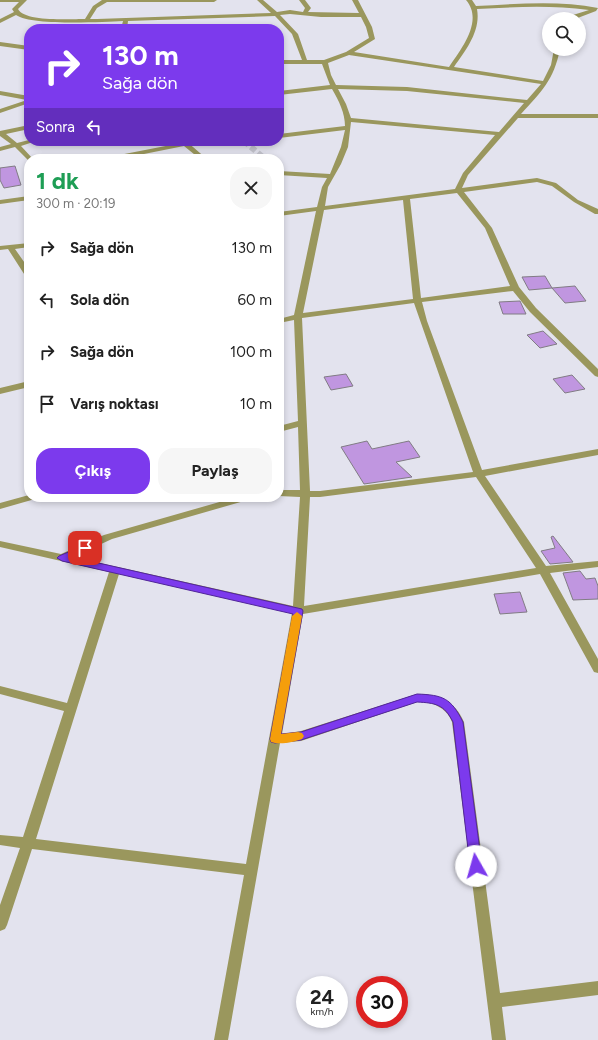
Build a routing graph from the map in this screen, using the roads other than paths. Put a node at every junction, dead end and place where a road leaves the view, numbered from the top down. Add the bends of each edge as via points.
1 (0, 0) edge
2 (24, 0) edge
3 (105, 0) edge
4 (214, 0) edge
5 (260, 0) edge
6 (302, 0) edge
7 (355, 0) edge
8 (469, 0) edge
9 (474, 8) junction
10 (597, 9) edge
11 (586, 12) edge
12 (16, 13) junction
13 (305, 13) junction
14 (276, 14) junction
15 (363, 15) junction
16 (126, 19) junction
17 (0, 21) edge
18 (86, 21) junction
19 (125, 24) edge
20 (0, 44) edge
21 (24, 47) edge
22 (348, 53) junction
23 (556, 56) edge
24 (284, 62) edge
25 (305, 62) junction
26 (325, 62) junction
27 (451, 68) junction
28 (545, 83) junction
29 (333, 87) junction
30 (284, 92) edge
31 (0, 93) edge
32 (24, 99) edge
33 (24, 102) edge
34 (528, 102) junction
35 (0, 105) edge
36 (16, 105) junction
37 (0, 111) edge
38 (516, 116) junction
39 (598, 116) edge
40 (348, 124) junction
41 (24, 128) edge
42 (0, 134) edge
43 (500, 134) junction
44 (284, 135) edge
45 (24, 143) edge
46 (16, 145) junction
47 (166, 146) edge
48 (189, 146) edge
49 (0, 149) edge
50 (25, 154) edge
51 (131, 154) edge
52 (198, 154) edge
53 (284, 173) edge
54 (332, 176) junction
55 (458, 189) junction
56 (406, 197) junction
57 (24, 199) edge
58 (0, 202) edge
59 (320, 209) junction
60 (598, 212) edge
61 (284, 213) edge
62 (24, 246) edge
63 (10, 247) junction
64 (0, 248) edge
65 (24, 268) edge
66 (515, 288) junction
67 (417, 300) junction
68 (298, 316) junction
69 (284, 320) edge
70 (598, 374) edge
71 (24, 385) edge
72 (0, 391) edge
73 (302, 423) junction
74 (284, 428) edge
75 (598, 452) edge
76 (479, 474) junction
77 (284, 493) edge
78 (305, 493) junction
79 (24, 499) edge
80 (230, 502) edge
81 (0, 506) edge
82 (0, 544) edge
83 (62, 558) junction
84 (598, 564) edge
85 (115, 570) junction
86 (543, 570) junction
87 (298, 611) junction
88 (598, 669) edge
89 (0, 690) edge
90 (71, 708) junction
91 (275, 739) junction
92 (0, 840) edge
93 (28, 843) junction
94 (251, 870) junction
95 (0, 925) edge
96 (598, 988) edge
97 (494, 1001) junction
98 (221, 1040) edge
99 (499, 1040) edge

1 - 2 street
2 - 12 street via 15,9
3 - 4 street
3 - 18 street via 95,7
5 - 14 street
6 - 13 street via 308,8
7 - 15 street
8 - 9 street
9 - 10 street via 547,4
9 - 27 street via 476,23 465,47
10 - 11 street
12 - 17 street
12 - 18 street via 32,19
13 - 14 street
13 - 15 street
14 - 16 street
14 - 25 street via 295,34
15 - 22 street via 372,39
16 - 18 street
16 - 19 street
20 - 21 street
22 - 26 street
22 - 27 street
23 - 28 street
24 - 25 street
25 - 26 street
26 - 29 street
27 - 28 street
28 - 34 street
29 - 30 street
29 - 34 street via 428,90
29 - 40 street via 342,102
31 - 32 street
33 - 36 street
34 - 38 street
35 - 36 street
36 - 37 street
38 - 39 street
38 - 43 street
40 - 43 street
40 - 44 street
40 - 54 street via 346,140
41 - 42 street
42 - 46 street
43 - 55 street via 465,174
45 - 46 street
46 - 49 street
46 - 50 street
47 - 51 street
48 - 52 street
53 - 54 street
54 - 59 street via 325,187
55 - 56 street
55 - 60 street via 542,180 554,184 582,205
55 - 66 street via 488,228
56 - 59 street
56 - 67 street
57 - 58 street
59 - 61 street
59 - 68 street
62 - 63 street
63 - 64 street
63 - 65 street
66 - 67 street
66 - 70 street via 533,310
67 - 68 street
67 - 76 street
68 - 69 street
68 - 73 street
71 - 72 street
73 - 74 street
73 - 78 street
75 - 76 street
76 - 78 street via 320,494
76 - 86 street
77 - 78 street
78 - 87 street
79 - 81 street
80 - 83 street via 108,537
82 - 83 street
83 - 85 street
84 - 86 street
85 - 87 street
85 - 90 street
86 - 87 street
86 - 88 street
87 - 91 street
89 - 90 street
90 - 93 street
91 - 94 street
91 - 97 street via 301,736 417,698 439,700 452,709 458,722
92 - 93 street
93 - 94 street
93 - 95 street
94 - 98 street
96 - 97 street
97 - 99 street

